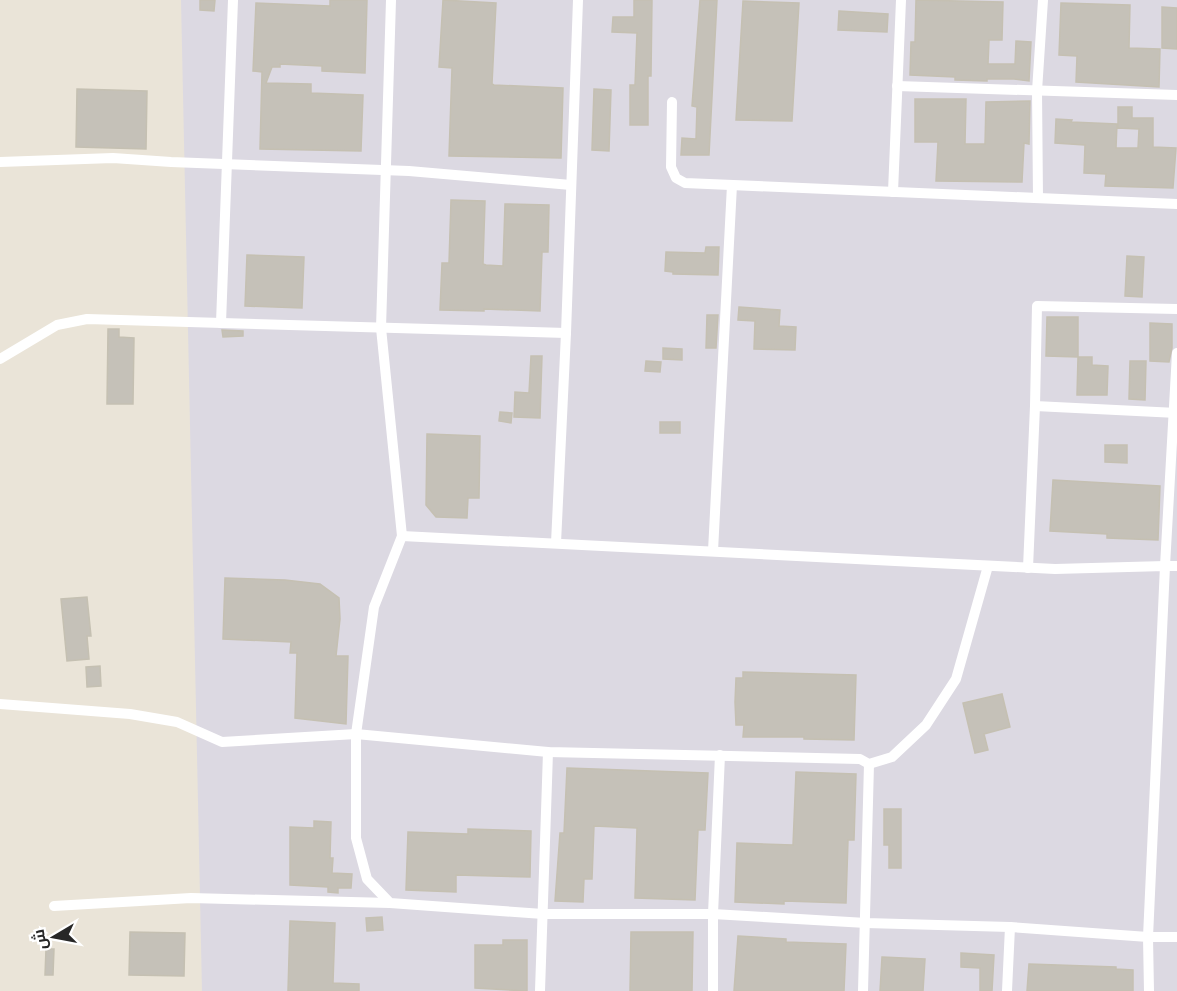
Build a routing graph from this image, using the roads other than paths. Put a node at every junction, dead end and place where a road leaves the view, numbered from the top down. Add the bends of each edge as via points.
1 (233, 0) edge
2 (391, 0) edge
3 (578, 0) edge
4 (901, 0) edge
5 (1043, 0) edge
6 (897, 86) junction
7 (1037, 91) junction
8 (1177, 95) edge
9 (672, 102) dead end
10 (0, 162) edge
11 (227, 164) junction
12 (386, 170) junction
13 (571, 185) junction
14 (732, 186) junction
15 (893, 192) junction
16 (1038, 198) junction
17 (1177, 204) edge
18 (1177, 309) edge
19 (221, 323) junction
20 (381, 328) junction
21 (566, 333) junction
22 (1177, 353) edge
23 (0, 359) edge
24 (1035, 406) junction
25 (1176, 413) edge
26 (402, 536) junction
27 (556, 543) junction
28 (713, 551) junction
29 (988, 566) junction
30 (1165, 566) junction
31 (1177, 566) edge
32 (1028, 568) junction
33 (0, 704) edge
34 (356, 734) junction
35 (548, 752) junction
36 (720, 755) junction
37 (869, 764) junction
38 (390, 903) junction
39 (54, 906) dead end
40 (543, 914) junction
41 (713, 914) junction
42 (866, 923) junction
43 (1010, 927) junction
44 (1148, 937) junction
45 (1177, 937) edge
46 (540, 991) edge
47 (713, 991) edge
48 (863, 991) edge
49 (1007, 991) edge
50 (1149, 991) edge

1 - 11 street
2 - 12 street
3 - 13 street
4 - 6 street
5 - 7 street
6 - 7 street
6 - 15 street
7 - 8 street
7 - 16 street
9 - 14 street via 673,175 685,183
10 - 11 street via 113,158
11 - 12 street
11 - 19 street
12 - 13 street
12 - 20 street
13 - 21 street
14 - 15 street
14 - 28 street
15 - 16 street
16 - 17 street
18 - 24 street via 1037,306
19 - 20 street
19 - 23 street via 87,320 57,325
20 - 21 street
20 - 26 street
21 - 27 street
22 - 25 street
24 - 25 street
24 - 32 street
25 - 30 street
26 - 27 street
26 - 34 street via 374,608
27 - 28 street
28 - 29 street
29 - 32 street
29 - 37 street via 956,679 926,725 892,758
30 - 31 street
30 - 32 street
30 - 44 street
33 - 34 street via 130,714 177,722 222,742
34 - 35 street
34 - 38 street via 356,838 367,879
35 - 36 street
35 - 40 street
36 - 37 street via 860,759
36 - 41 street
37 - 42 street
38 - 39 street via 191,898
38 - 40 street
40 - 41 street
40 - 46 street
41 - 42 street
41 - 47 street
42 - 43 street
42 - 48 street
43 - 44 street
43 - 49 street
44 - 45 street
44 - 50 street

